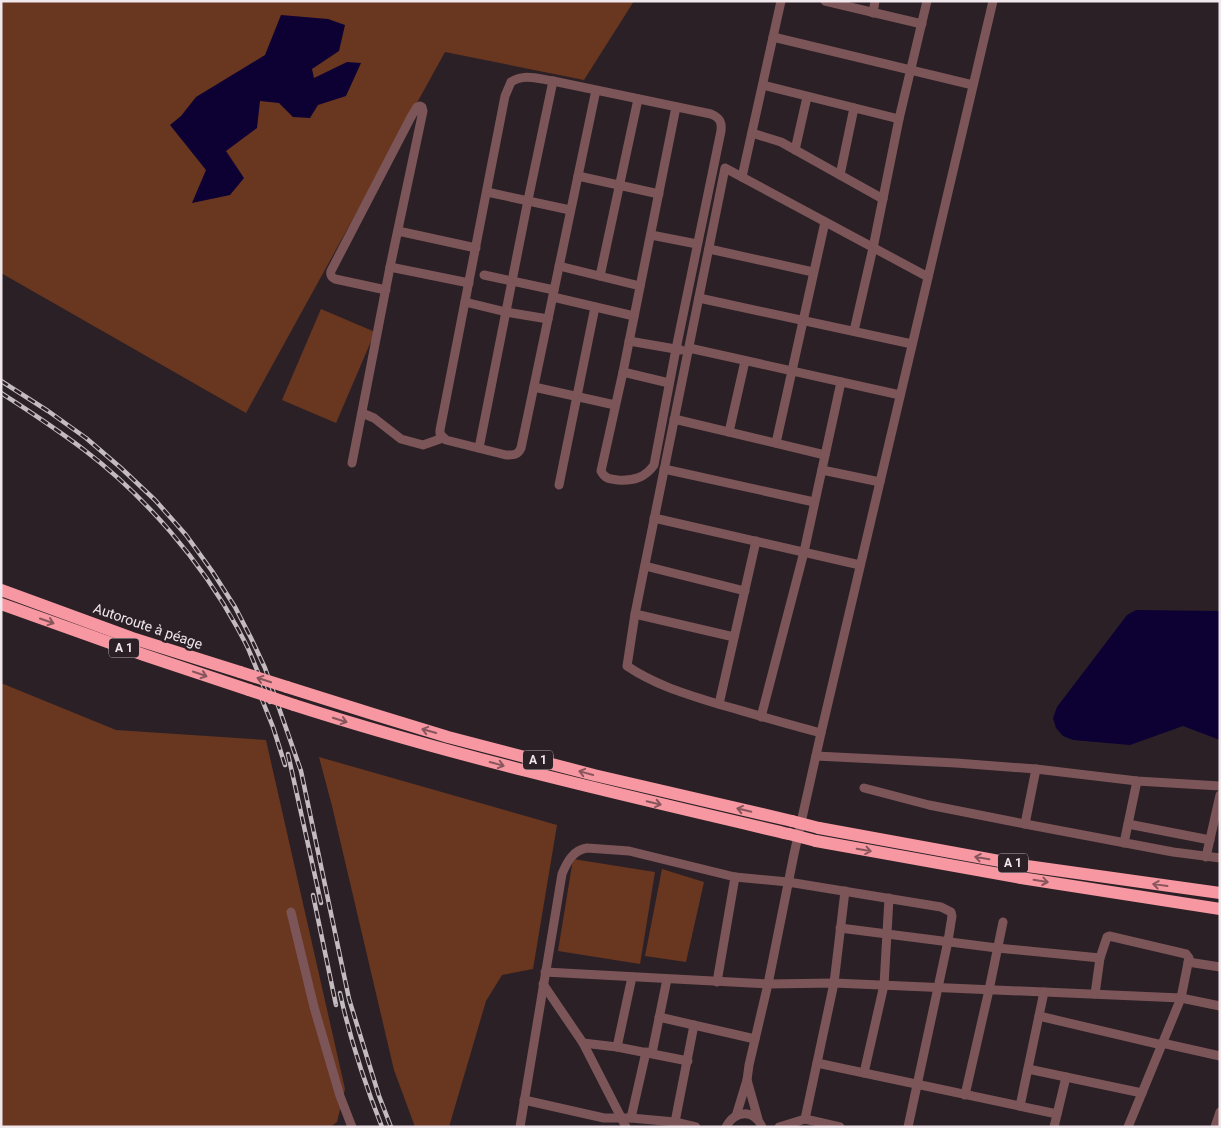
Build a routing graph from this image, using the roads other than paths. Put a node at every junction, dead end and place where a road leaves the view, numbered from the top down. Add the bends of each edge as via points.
1 (781, 1) edge
2 (875, 1) edge
3 (927, 1) edge
4 (993, 1) edge
5 (828, 2) edge
6 (873, 13) junction
7 (922, 24) junction
8 (774, 37) junction
9 (911, 71) junction
10 (553, 81) junction
11 (763, 85) junction
12 (973, 85) junction
13 (596, 90) junction
14 (807, 97) junction
15 (638, 99) junction
16 (676, 107) junction
17 (854, 108) junction
18 (899, 119) junction
19 (752, 133) junction
20 (795, 150) junction
21 (840, 175) junction
22 (578, 176) junction
23 (742, 177) junction
24 (619, 185) junction
25 (487, 192) junction
26 (659, 194) junction
27 (883, 199) junction
28 (528, 200) junction
29 (570, 210) junction
30 (825, 222) junction
31 (398, 231) junction
32 (651, 235) junction
33 (698, 244) junction
34 (476, 248) junction
35 (873, 248) junction
36 (709, 249) junction
37 (559, 266) junction
38 (390, 267) junction
39 (813, 272) junction
40 (484, 275) dead end
41 (600, 276) junction
42 (928, 277) junction
43 (512, 280) junction
44 (469, 283) junction
45 (640, 286) junction
46 (386, 290) junction
47 (553, 294) junction
48 (699, 298) junction
49 (465, 302) junction
50 (595, 307) junction
51 (506, 312) junction
52 (634, 316) junction
53 (548, 319) junction
54 (804, 320) junction
55 (854, 331) junction
56 (629, 341) junction
57 (912, 344) junction
58 (676, 349) junction
59 (688, 350) junction
60 (745, 361) junction
61 (792, 371) junction
62 (623, 372) junction
63 (841, 382) junction
64 (669, 383) junction
65 (534, 387) junction
66 (900, 395) junction
67 (576, 396) junction
68 (615, 405) junction
69 (362, 413) junction
70 (674, 419) junction
71 (729, 432) junction
72 (442, 438) junction
73 (776, 443) junction
74 (479, 448) junction
75 (825, 454) junction
76 (352, 463) dead end
77 (664, 469) junction
78 (822, 470) junction
79 (880, 482) junction
80 (559, 484) dead end
81 (814, 502) junction
82 (654, 518) junction
83 (756, 541) junction
84 (804, 552) junction
85 (860, 565) junction
86 (645, 566) junction
87 (1, 590) edge
88 (745, 591) junction
89 (1, 604) edge
90 (635, 614) junction
91 (734, 637) junction
92 (719, 704) junction
93 (761, 717) junction
94 (822, 733) junction
95 (816, 756) junction
96 (1036, 769) junction
97 (1137, 781) junction
98 (1220, 786) edge
99 (864, 788) dead end
100 (1220, 796) edge
101 (1025, 824) junction
102 (1128, 824) junction
103 (1210, 840) junction
104 (1124, 843) junction
105 (1206, 857) junction
106 (1220, 858) edge
107 (735, 877) junction
108 (788, 882) junction
109 (845, 891) junction
110 (1220, 893) edge
111 (889, 898) junction
112 (1220, 910) edge
113 (292, 912) dead end
114 (1003, 922) dead end
115 (840, 928) junction
116 (887, 933) junction
117 (948, 941) junction
118 (997, 948) junction
119 (1100, 958) junction
120 (1188, 962) junction
121 (1220, 967) edge
122 (546, 972) junction
123 (632, 977) junction
124 (667, 979) junction
125 (717, 982) junction
126 (834, 983) junction
127 (543, 984) junction
128 (768, 984) junction
129 (884, 985) junction
130 (938, 988) junction
131 (989, 990) junction
132 (1044, 992) junction
133 (1095, 994) junction
134 (1181, 998) junction
135 (1220, 1006) edge
136 (1039, 1016) junction
137 (659, 1017) junction
138 (694, 1025) junction
139 (755, 1039) junction
140 (583, 1043) junction
141 (1162, 1044) junction
142 (617, 1046) junction
143 (649, 1052) junction
144 (1220, 1056) edge
145 (688, 1061) junction
146 (817, 1063) junction
147 (1028, 1069) junction
148 (864, 1073) junction
149 (1066, 1077) junction
150 (747, 1080) junction
151 (917, 1084) junction
152 (1142, 1093) junction
153 (965, 1095) junction
154 (524, 1100) junction
155 (1020, 1106) junction
156 (1220, 1112) edge
157 (1057, 1114) junction
158 (736, 1116) junction
159 (621, 1118) junction
160 (631, 1118) junction
161 (805, 1119) junction
162 (676, 1122) junction
163 (760, 1123) edge
164 (352, 1127) edge
165 (520, 1127) edge
166 (626, 1127) edge
167 (696, 1127) edge
168 (726, 1127) edge
169 (779, 1127) edge
170 (840, 1127) edge
171 (908, 1127) edge
172 (1054, 1127) edge
173 (1128, 1127) edge
174 (1215, 1127) edge

1 - 8 street
2 - 6 street
3 - 7 street
4 - 12 street
5 - 6 street
6 - 7 street
7 - 9 street
8 - 9 street
8 - 11 street
9 - 12 street
9 - 18 street
10 - 13 street
10 - 25 street via 524,77 509,85
10 - 28 street
11 - 14 street
11 - 19 street
12 - 42 street
13 - 15 street
13 - 22 street
14 - 17 street
14 - 20 street
15 - 16 street
15 - 24 street
16 - 26 street
16 - 33 street via 716,116 722,126
17 - 18 street
17 - 21 street
18 - 27 street
19 - 20 street via 774,139
19 - 23 street
20 - 21 street
21 - 27 street
22 - 24 street
22 - 29 street
23 - 30 street
23 - 36 street via 725,168
24 - 26 street
24 - 41 street
25 - 28 street
25 - 34 street
26 - 32 street
27 - 35 street
28 - 29 street
28 - 43 street
29 - 37 street
30 - 35 street
30 - 39 street
31 - 34 street
31 - 38 street
31 - 46 street via 423,111 420,106 330,275 335,279
32 - 33 street
32 - 45 street
33 - 58 street
34 - 44 street
35 - 42 street
35 - 55 street
36 - 39 street
36 - 48 street
37 - 41 street
37 - 47 street
38 - 44 street
38 - 46 street
39 - 54 street
40 - 43 street
41 - 45 street
42 - 57 street
43 - 47 street
43 - 51 street
44 - 49 street
45 - 52 street
46 - 69 street
47 - 50 street
47 - 53 street
48 - 54 street
48 - 59 street
49 - 51 street
49 - 72 street via 440,430
50 - 52 street
50 - 67 street
51 - 53 street
51 - 74 street
52 - 56 street
53 - 65 street
54 - 55 street
54 - 61 street
55 - 57 street
56 - 58 street
56 - 62 street
57 - 66 street
58 - 59 street
58 - 64 street
59 - 60 street
59 - 70 street
60 - 61 street
60 - 71 street
61 - 63 street
61 - 73 street
62 - 64 street
62 - 68 street
63 - 66 street
63 - 75 street
64 - 68 street via 654,465 638,479 610,479 601,471
65 - 67 street
65 - 74 street via 519,452 506,455
66 - 79 street
67 - 68 street
67 - 80 street
69 - 72 street via 374,418 400,439 424,445
69 - 76 street
70 - 71 street
70 - 77 street
71 - 73 street
72 - 74 street
73 - 75 street
75 - 78 street
77 - 81 street
77 - 82 street
78 - 79 street
78 - 81 street
79 - 85 street
81 - 84 street
82 - 83 street
82 - 86 street
83 - 84 street
83 - 88 street
84 - 85 street
84 - 93 street
85 - 94 street
86 - 88 street
86 - 90 street
110 -> 87 highway, Autoroute à péage / A 1, bridge via 1027,866 819,828 594,775 376,715 132,638
88 - 91 street
89 -> 112 highway, A 1, bridge via 134,652 365,727 628,797 816,841
90 - 91 street
90 - 92 street via 627,666 659,684
91 - 92 street
92 - 93 street
93 - 94 street
94 - 95 street
95 - 96 street
95 - 108 street
96 - 97 street
96 - 101 street
97 - 98 street
97 - 102 street
99 - 101 street
100 - 103 street
101 - 104 street
102 - 103 street
102 - 104 street
103 - 105 street
104 - 105 street
105 - 106 street
107 - 108 street
107 - 122 street via 629,851 580,849 566,864 562,874
107 - 125 street
108 - 109 street
108 - 128 street
109 - 111 street
109 - 115 street
111 - 116 street
111 - 117 street via 941,907 951,912
113 - 164 street via 314,1008
114 - 118 street
115 - 116 street
115 - 126 street
116 - 117 street
116 - 129 street
117 - 118 street
117 - 130 street
118 - 119 street
118 - 131 street
119 - 120 street via 1109,936 1186,954
119 - 133 street
120 - 121 street
120 - 134 street
122 - 123 street
122 - 127 street
123 - 124 street
123 - 142 street
124 - 125 street
124 - 137 street
125 - 128 street
126 - 128 street
126 - 129 street
126 - 146 street
127 - 140 street
127 - 154 street
128 - 139 street
129 - 130 street
129 - 148 street
130 - 131 street
130 - 151 street
131 - 132 street
131 - 153 street
132 - 133 street
132 - 136 street
133 - 134 street
134 - 135 street
134 - 141 street
136 - 141 street
136 - 147 street
137 - 138 street
137 - 143 street
138 - 139 street
138 - 145 street
139 - 150 street
140 - 142 street
140 - 159 street
141 - 144 street
141 - 152 street
142 - 143 street
143 - 145 street
143 - 160 street
145 - 162 street
146 - 148 street
146 - 161 street
147 - 149 street
147 - 155 street
148 - 151 street
149 - 152 street
149 - 157 street
150 - 158 street
150 - 163 street
151 - 153 street
151 - 171 street
152 - 173 street
153 - 155 street
154 - 159 street via 604,1118
154 - 165 street
155 - 157 street
156 - 174 street
157 - 172 street
158 - 163 street via 754,1116
158 - 168 street
159 - 160 street
159 - 166 street
160 - 162 street
161 - 169 street
161 - 170 street
162 - 167 street

